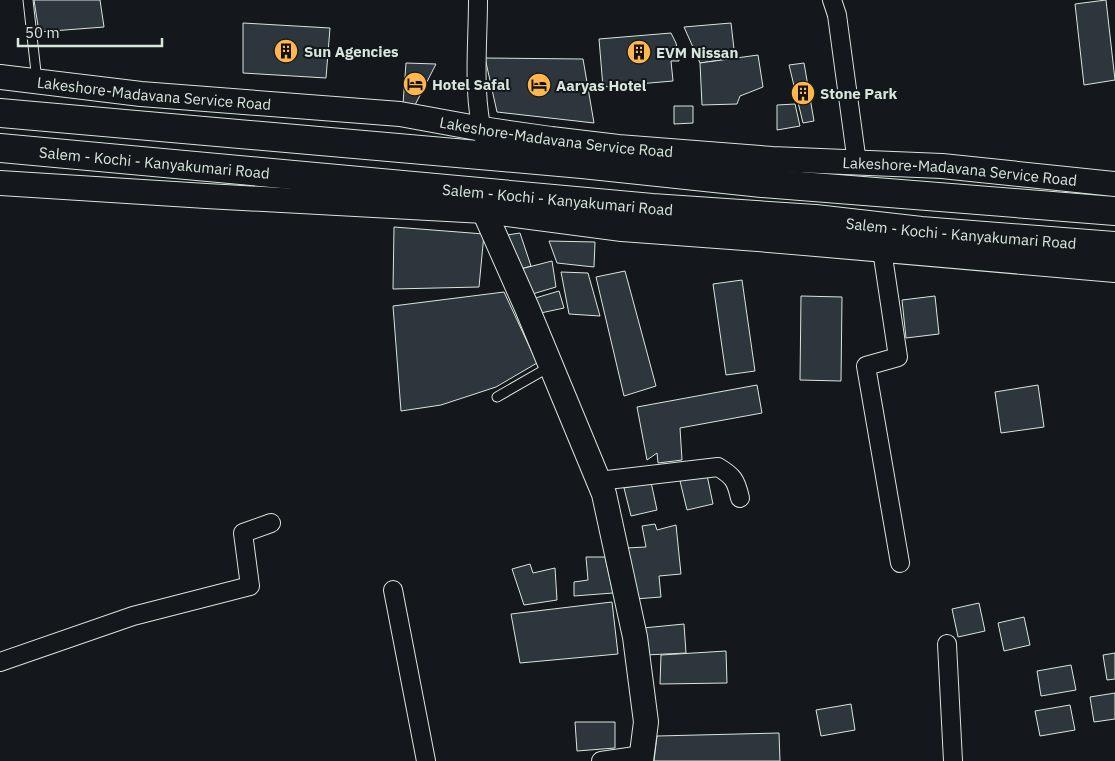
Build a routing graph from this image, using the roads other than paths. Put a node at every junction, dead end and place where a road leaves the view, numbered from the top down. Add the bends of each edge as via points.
1 (28, 0) edge
2 (478, 0) edge
3 (832, 0) edge
4 (0, 77) edge
5 (37, 81) junction
6 (0, 113) edge
7 (482, 129) junction
8 (0, 148) edge
9 (489, 156) junction
10 (857, 163) junction
11 (0, 183) edge
12 (1115, 184) edge
13 (484, 211) junction
14 (1115, 211) edge
15 (920, 242) junction
16 (1115, 246) edge
17 (882, 250) junction
18 (1115, 270) edge
19 (551, 366) junction
20 (498, 397) dead end
21 (599, 481) junction
22 (740, 498) dead end
23 (271, 523) dead end
24 (900, 563) dead end
25 (393, 590) dead end
26 (947, 644) dead end
27 (0, 662) edge
28 (641, 758) edge
29 (426, 761) edge
30 (601, 761) edge
31 (953, 761) edge

1 - 5 lane
2 - 7 street via 476,83
3 - 10 street via 837,15
4 - 5 street, Lakeshore-Madavana Service Road
5 - 7 street, Lakeshore-Madavana Service Road via 142,94 400,114
6 - 9 highway
7 - 9 street
7 - 10 street, Lakeshore-Madavana Service Road via 551,140
8 - 15 highway, Salem - Kochi - Kanyakumari Road via 652,208 815,219
9 - 14 highway via 762,183
10 - 12 street, Lakeshore-Madavana Service Road via 942,166
11 - 13 street
13 - 17 street via 622,229
13 - 19 street
15 - 16 highway, Salem - Kochi - Kanyakumari Road
15 - 17 street
15 - 18 street
17 - 24 street via 898,357 866,366
19 - 20 lane
19 - 21 street
21 - 22 street via 718,467 730,475
21 - 28 street via 635,637 646,722
23 - 27 street via 243,533 250,586 133,616
25 - 29 street
26 - 31 street
28 - 30 street

